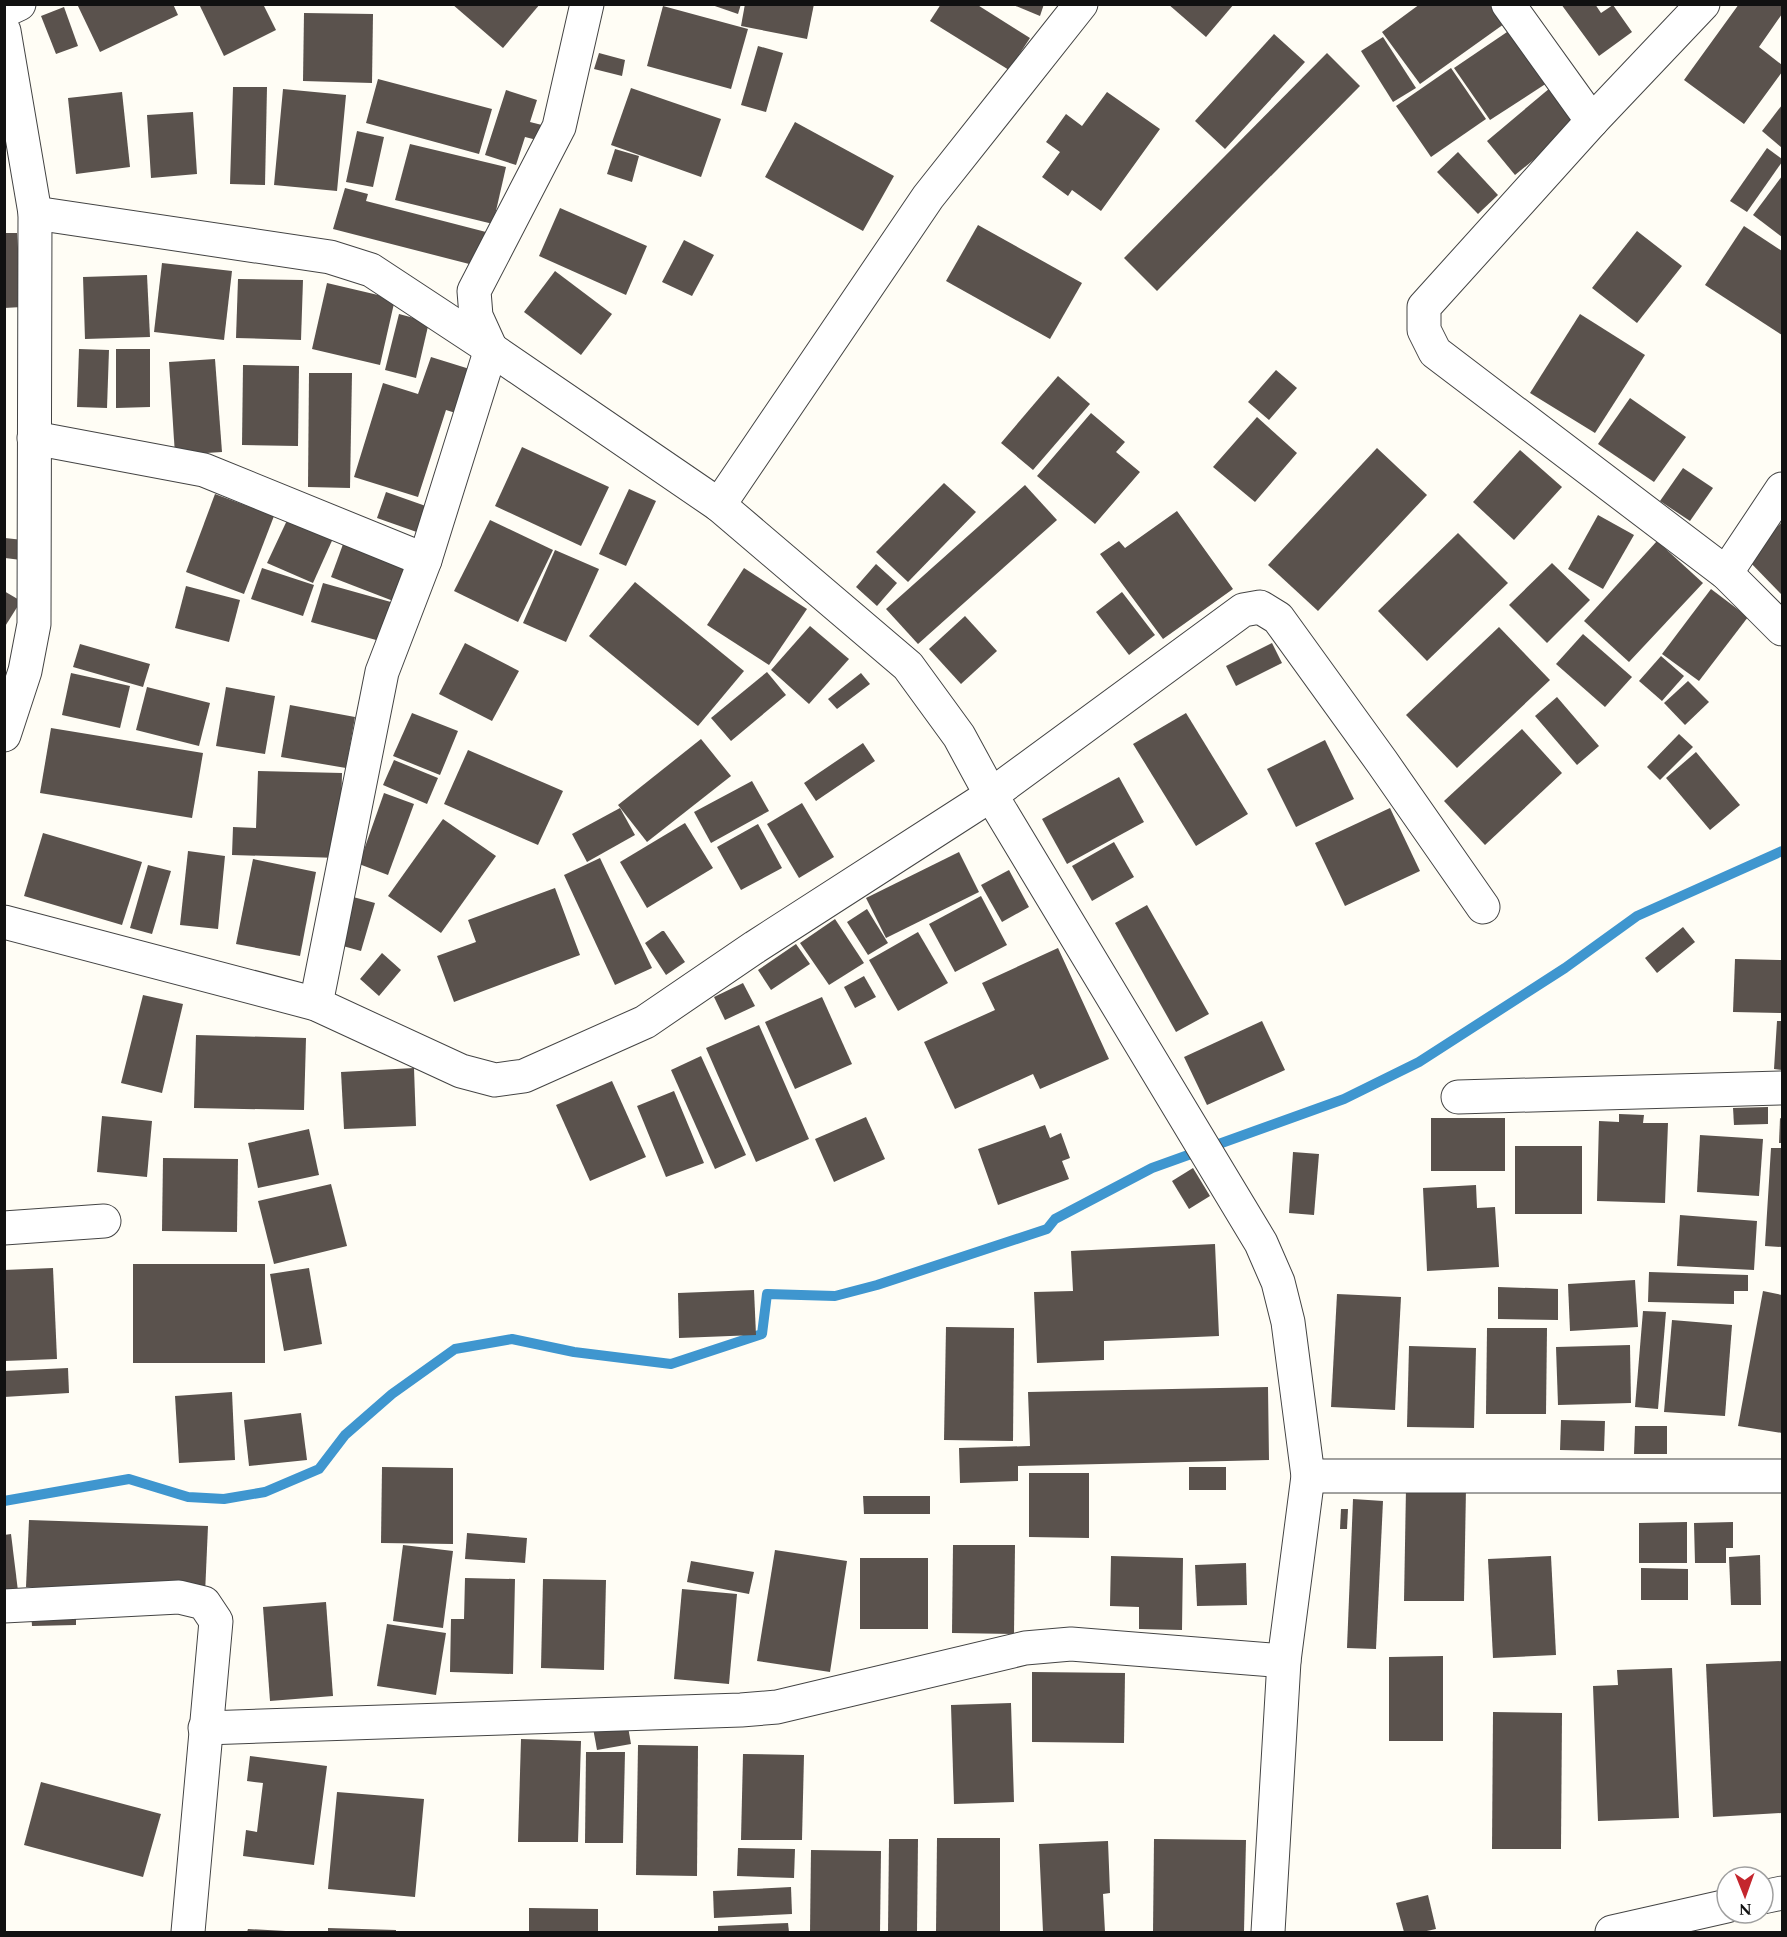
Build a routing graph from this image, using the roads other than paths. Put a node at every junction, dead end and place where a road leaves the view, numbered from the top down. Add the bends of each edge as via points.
1 (19, 4) edge
2 (587, 4) edge
3 (1080, 4) edge
4 (1508, 4) edge
5 (1703, 4) edge
6 (4, 11) edge
7 (4, 31) edge
8 (1592, 121) junction
9 (35, 213) junction
10 (491, 348) junction
11 (34, 438) junction
12 (1782, 489) edge
13 (719, 506) junction
14 (425, 560) junction
15 (1726, 573) junction
16 (1782, 629) edge
17 (4, 735) edge
18 (991, 795) junction
19 (1483, 907) dead end
20 (4, 922) edge
21 (316, 1004) junction
22 (1782, 1088) edge
23 (1458, 1097) dead end
24 (104, 1221) dead end
25 (4, 1228) edge
26 (1308, 1476) junction
27 (1782, 1476) edge
28 (4, 1606) edge
29 (1284, 1661) junction
30 (205, 1728) junction
31 (1715, 1909) edge
32 (188, 1932) edge
33 (1268, 1932) edge
34 (1612, 1932) edge

1 - 6 street
2 - 10 street via 559,127 474,291 476,316
3 - 13 street via 928,197
4 - 8 street
5 - 8 street
7 - 9 street
8 - 15 street via 1424,307 1424,330 1435,352
9 - 10 street via 330,257 371,270
9 - 11 street
10 - 13 street
10 - 14 street
11 - 14 street via 204,470
11 - 17 street via 34,624 25,671
12 - 15 street
13 - 18 street via 908,666 958,736
14 - 21 street via 382,672
15 - 16 street
18 - 19 street via 1243,610 1260,607 1278,618
18 - 21 street via 645,1022 524,1076 495,1080 461,1071
18 - 26 street via 1261,1243 1278,1282 1288,1322
20 - 21 street
22 - 23 street
24 - 25 street
26 - 27 street
26 - 29 street
28 - 30 street via 179,1597 204,1603 216,1622
29 - 30 street via 1071,1644 1025,1648 777,1707
29 - 33 street
30 - 32 street
31 - 34 street

